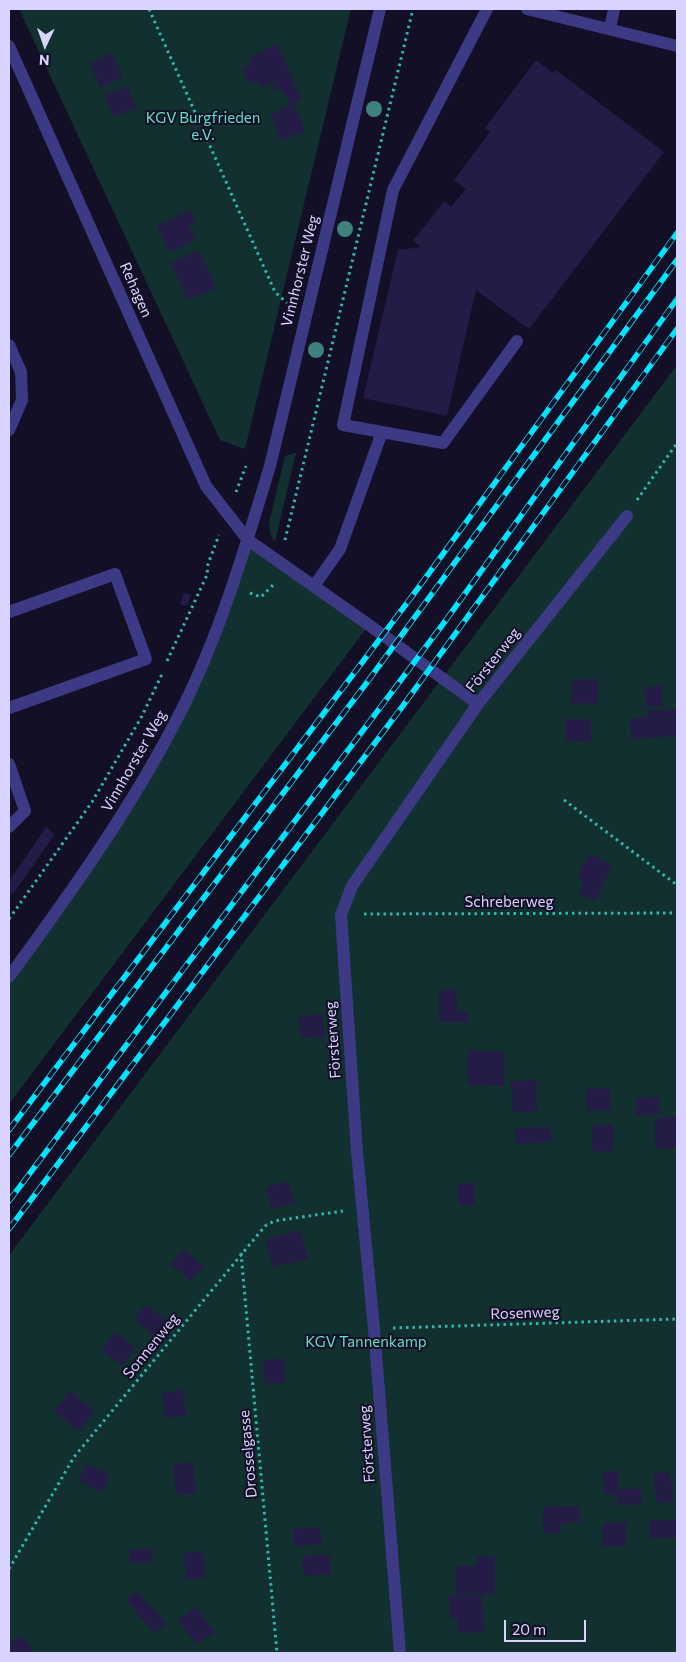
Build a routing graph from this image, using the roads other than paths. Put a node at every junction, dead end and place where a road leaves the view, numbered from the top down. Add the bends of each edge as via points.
1 (380, 9) edge
2 (487, 9) edge
3 (527, 9) edge
4 (614, 9) edge
5 (610, 30) junction
6 (9, 46) edge
7 (677, 46) edge
8 (518, 341) dead end
9 (9, 345) edge
10 (9, 430) edge
11 (382, 432) junction
12 (628, 516) road end
13 (248, 540) junction
14 (314, 586) junction
15 (9, 612) edge
16 (478, 704) junction
17 (9, 708) edge
18 (9, 764) edge
19 (9, 827) edge
20 (9, 977) edge
21 (357, 1152) junction
22 (344, 1153) dead end
23 (400, 1653) edge

1 - 13 street, Vinnhorster Weg via 272,456
2 - 11 street via 393,190 343,425
3 - 5 street
4 - 5 street
5 - 7 street
6 - 13 street, Rehagen via 206,486
8 - 11 street via 443,443
9 - 10 street via 21,372 22,400
11 - 14 street via 340,549
12 - 16 street, Försterweg
13 - 14 street
13 - 20 street, Vinnhorster Weg via 211,644 170,731 110,835
14 - 16 street
15 - 17 street via 115,574 146,659
16 - 21 street, Försterweg via 352,886 341,915
18 - 19 street via 25,811
21 - 22 street
21 - 23 street, Försterweg

